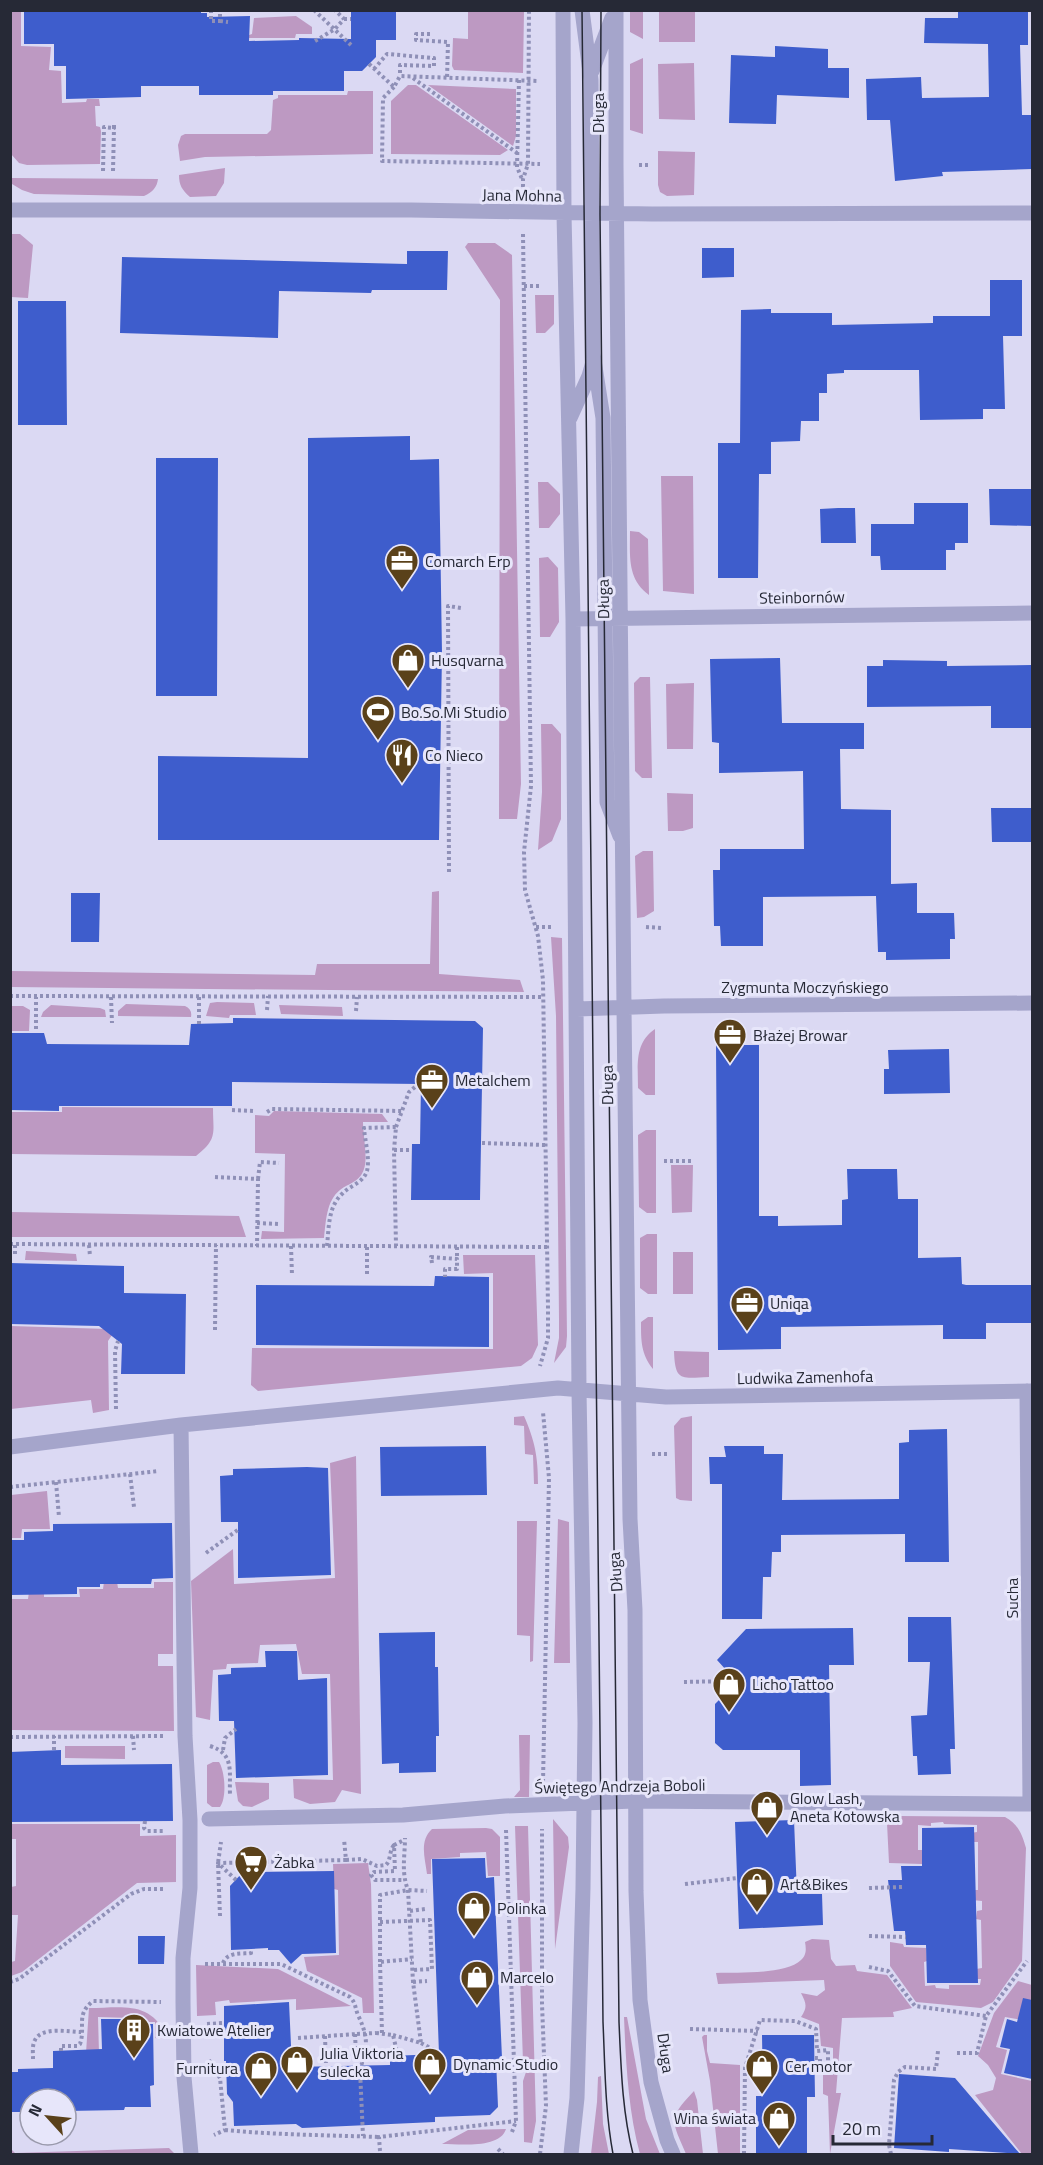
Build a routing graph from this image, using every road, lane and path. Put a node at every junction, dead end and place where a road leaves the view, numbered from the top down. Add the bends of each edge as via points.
1 (211, 10) edge
2 (220, 10) edge
3 (314, 10) edge
4 (335, 10) edge
5 (529, 10) edge
6 (563, 10) edge
7 (582, 10) edge
8 (616, 10) edge
9 (344, 19) junction
10 (351, 19) dead end
11 (220, 21) junction
12 (228, 22) dead end
13 (335, 29) junction
14 (430, 34) dead end
15 (315, 41) dead end
16 (351, 45) dead end
17 (369, 64) dead end
18 (374, 69) junction
19 (400, 76) junction
20 (412, 77) junction
21 (447, 79) junction
22 (519, 80) junction
23 (591, 80) junction
24 (529, 81) junction
25 (548, 81) dead end
26 (394, 87) junction
27 (517, 153) junction
28 (517, 164) junction
29 (528, 164) junction
30 (549, 164) dead end
31 (103, 171) dead end
32 (113, 171) dead end
33 (523, 179) junction
34 (10, 210) edge
35 (523, 212) junction
36 (592, 213) junction
37 (1032, 213) edge
38 (564, 214) junction
39 (616, 214) junction
40 (593, 354) junction
41 (569, 427) junction
42 (461, 608) dead end
43 (1032, 613) edge
44 (605, 618) junction
45 (621, 618) junction
46 (573, 619) junction
47 (623, 847) junction
48 (449, 872) dead end
49 (10, 996) edge
50 (199, 996) junction
51 (268, 996) junction
52 (36, 997) junction
53 (111, 997) junction
54 (357, 997) junction
55 (543, 997) junction
56 (1032, 1003) edge
57 (624, 1008) junction
58 (577, 1009) junction
59 (267, 1010) dead end
60 (356, 1011) dead end
61 (112, 1023) dead end
62 (199, 1024) dead end
63 (36, 1029) dead end
64 (425, 1088) dead end
65 (232, 1110) dead end
66 (254, 1111) dead end
67 (402, 1111) junction
68 (267, 1112) dead end
69 (396, 1127) junction
70 (482, 1143) dead end
71 (545, 1145) junction
72 (394, 1150) junction
73 (412, 1150) dead end
74 (664, 1161) dead end
75 (693, 1161) dead end
76 (279, 1163) dead end
77 (214, 1177) dead end
78 (258, 1179) junction
79 (257, 1223) junction
80 (279, 1224) dead end
81 (13, 1244) edge
82 (89, 1245) junction
83 (216, 1245) junction
84 (257, 1246) junction
85 (291, 1246) junction
86 (327, 1246) junction
87 (368, 1246) junction
88 (396, 1246) junction
89 (457, 1247) junction
90 (547, 1247) junction
91 (15, 1254) dead end
92 (90, 1256) dead end
93 (458, 1259) junction
94 (432, 1263) dead end
95 (367, 1274) dead end
96 (292, 1275) dead end
97 (445, 1277) dead end
98 (215, 1330) dead end
99 (540, 1390) junction
100 (579, 1391) junction
101 (1030, 1391) edge
102 (628, 1394) junction
103 (180, 1425) junction
104 (10, 1447) edge
105 (182, 1469) junction
106 (130, 1474) junction
107 (56, 1482) junction
108 (10, 1487) edge
109 (134, 1508) dead end
110 (59, 1517) dead end
111 (239, 1529) dead end
112 (183, 1570) junction
113 (1031, 1602) edge
114 (730, 1681) dead end
115 (684, 1682) dead end
116 (236, 1729) dead end
117 (54, 1736) dead end
118 (134, 1736) dead end
119 (54, 1750) dead end
120 (134, 1750) dead end
121 (223, 1750) dead end
122 (634, 1801) junction
123 (585, 1803) junction
124 (543, 1804) junction
125 (1031, 1804) edge
126 (505, 1806) junction
127 (343, 1817) junction
128 (209, 1819) dead end
129 (145, 1821) dead end
130 (161, 1831) dead end
131 (405, 1840) dead end
132 (394, 1845) junction
133 (346, 1860) junction
134 (403, 1862) dead end
135 (737, 1878) dead end
136 (236, 1880) dead end
137 (404, 1880) junction
138 (685, 1884) dead end
139 (902, 1887) dead end
140 (190, 1888) junction
141 (869, 1888) dead end
142 (408, 1890) junction
143 (427, 1891) dead end
144 (425, 1909) dead end
145 (410, 1911) junction
146 (410, 1920) junction
147 (380, 1922) junction
148 (869, 1936) dead end
149 (906, 1937) dead end
150 (250, 1949) dead end
151 (412, 1959) junction
152 (288, 1960) dead end
153 (1027, 1961) dead end
154 (381, 1962) junction
155 (223, 1963) junction
156 (183, 1964) junction
157 (280, 1964) junction
158 (869, 1967) dead end
159 (413, 1970) junction
160 (428, 1981) dead end
161 (10, 1982) edge
162 (413, 1982) junction
163 (183, 2002) junction
164 (986, 2016) junction
165 (690, 2029) dead end
166 (758, 2031) junction
167 (81, 2032) junction
168 (382, 2033) junction
169 (356, 2034) junction
170 (393, 2035) junction
171 (325, 2036) junction
172 (298, 2038) dead end
173 (421, 2043) junction
174 (434, 2050) dead end
175 (61, 2051) dead end
176 (938, 2051) dead end
177 (957, 2053) dead end
178 (398, 2056) dead end
179 (207, 2057) dead end
180 (814, 2058) dead end
181 (33, 2059) dead end
182 (362, 2063) junction
183 (326, 2066) dead end
184 (516, 2121) junction
185 (225, 2130) junction
186 (512, 2132) dead end
187 (363, 2136) junction
188 (379, 2137) junction
189 (190, 2139) junction
190 (498, 2149) dead end
191 (380, 2151) dead end
192 (192, 2154) edge
193 (503, 2154) edge
194 (540, 2154) edge
195 (571, 2154) edge
196 (673, 2154) edge
197 (744, 2154) edge
198 (891, 2154) edge

1 - 11 path via 209,21
2 - 11 path
3 - 13 path
4 - 9 path
5 - 24 path
6 - 38 street, Długa
7 - 23 street
8 - 23 street
8 - 39 street, Długa
9 - 10 path
9 - 13 path
11 - 12 path
13 - 15 path
13 - 16 path
14 - 21 path via 416,34 416,40 448,42
17 - 18 path
18 - 19 path via 387,54 434,58 434,66 400,65
18 - 26 path
19 - 20 path
19 - 26 path
20 - 21 path
20 - 27 path
21 - 22 path
22 - 24 path
22 - 27 path
23 - 36 street
24 - 25 path
24 - 29 path
26 - 28 path via 383,98 382,161
27 - 28 path
28 - 29 path
28 - 33 path
29 - 30 path
29 - 33 path
31 - 32 path via 104,127 114,126
33 - 35 path
34 - 35 street, Jana Mohna
35 - 38 street, Jana Mohna
35 - 55 path via 531,786 524,874 540,943
36 - 38 street, Jana Mohna
36 - 39 street, Jana Mohna
36 - 40 street
37 - 39 street, Jana Mohna
38 - 41 street, Długa
39 - 45 street, Długa
40 - 41 street via 589,376
40 - 44 street via 603,418
41 - 46 street, Długa
42 - 48 path via 448,606
43 - 45 street, Steinbornów
44 - 45 street, Steinbornów
44 - 46 street, Steinbornów
44 - 47 street via 607,802
45 - 47 street, Długa
46 - 58 street, Długa
47 - 57 street, Długa
49 - 52 path
50 - 51 path
50 - 53 path
50 - 62 path
51 - 54 path
51 - 59 path
52 - 53 path
52 - 63 path
53 - 61 path
54 - 55 path
54 - 60 path
55 - 71 path
56 - 57 street, Zygmunta Moczyńskiego
57 - 58 street, Zygmunta Moczyńskiego
57 - 102 street, Długa
58 - 100 street, Długa
64 - 67 path via 409,1092
65 - 66 path
67 - 68 path
67 - 69 path
69 - 72 path
69 - 86 path via 364,1128 368,1170 362,1180 343,1192 331,1211
70 - 71 path
71 - 90 path
72 - 73 path
72 - 88 path
74 - 75 path
76 - 78 path via 260,1162
77 - 78 path
78 - 79 path
79 - 80 path
79 - 84 path
81 - 82 path
81 - 91 path
82 - 83 path
82 - 92 path
83 - 84 path
83 - 98 path
84 - 85 path
85 - 86 path
85 - 96 path
86 - 87 path
87 - 88 path
87 - 95 path
88 - 89 path
89 - 90 path
89 - 93 path
90 - 99 path via 548,1338 540,1367
93 - 94 path via 431,1257
93 - 97 path via 456,1269 445,1269
99 - 100 street, Ludwika Zamenhofa
99 - 103 street, Ludwika Zamenhofa
99 - 124 path via 549,1478
100 - 102 street, Ludwika Zamenhofa
100 - 123 street, Długa
101 - 102 street, Ludwika Zamenhofa via 666,1397
101 - 113 street, Sucha
102 - 122 street, Długa via 635,1610
103 - 104 street, Ludwika Zamenhofa
103 - 105 street
105 - 106 path
105 - 112 street
106 - 107 path
106 - 109 path
107 - 108 path
107 - 110 path
111 - 112 path
112 - 140 street
113 - 125 street, Sucha
114 - 115 path
116 - 121 path via 225,1738
117 - 119 path
118 - 120 path
122 - 123 street, Świętego Andrzeja Boboli
122 - 125 street, Świętego Andrzeja Boboli
122 - 196 street, Długa via 640,2000 651,2082
123 - 124 street, Świętego Andrzeja Boboli
123 - 195 street, Długa via 578,2098
124 - 126 street, Świętego Andrzeja Boboli
124 - 194 path via 546,2106
126 - 127 street, Świętego Andrzeja Boboli
126 - 184 path
127 - 128 street, Świętego Andrzeja Boboli
127 - 133 path
129 - 130 path via 147,1831
131 - 132 path
132 - 133 path via 386,1865
132 - 137 path via 395,1870 374,1872 372,1878
133 - 136 path via 218,1863
134 - 137 path
135 - 138 path
137 - 142 path
139 - 141 path
140 - 156 street
140 - 161 path via 144,1889 131,1894
142 - 143 path
142 - 145 path
142 - 147 path via 380,1895
144 - 145 path
145 - 146 path
146 - 147 path
146 - 151 path
146 - 159 path via 430,1920 432,1969
147 - 154 path
148 - 149 path
150 - 155 path via 251,1953 230,1955
151 - 154 path
151 - 159 path
152 - 157 path
153 - 164 path
154 - 168 path
155 - 156 path
155 - 157 path
156 - 163 street
157 - 182 path via 353,2000 365,2027 367,2043
158 - 164 path via 888,1971 915,2006
159 - 162 path
160 - 162 path
162 - 173 path
163 - 167 path via 93,2001 82,2016
163 - 189 street
164 - 177 path via 977,2053
165 - 166 path
166 - 180 path via 760,2020 795,2021 816,2029 817,2051 828,2050 828,2071 820,2070 819,2058
166 - 197 path via 745,2068
167 - 175 path via 80,2044 61,2046
167 - 181 path via 40,2034 33,2043
168 - 169 path, bridge
168 - 170 path
169 - 171 path
169 - 182 path via 356,2054
170 - 173 path
170 - 178 path
171 - 172 path
171 - 183 path
173 - 174 path
176 - 198 path via 936,2069 905,2067 896,2076
179 - 185 path via 220,2078
182 - 187 path
184 - 186 path
184 - 188 path
185 - 187 path
185 - 189 path via 206,2138
187 - 188 path
188 - 191 path
189 - 192 street
190 - 193 path

